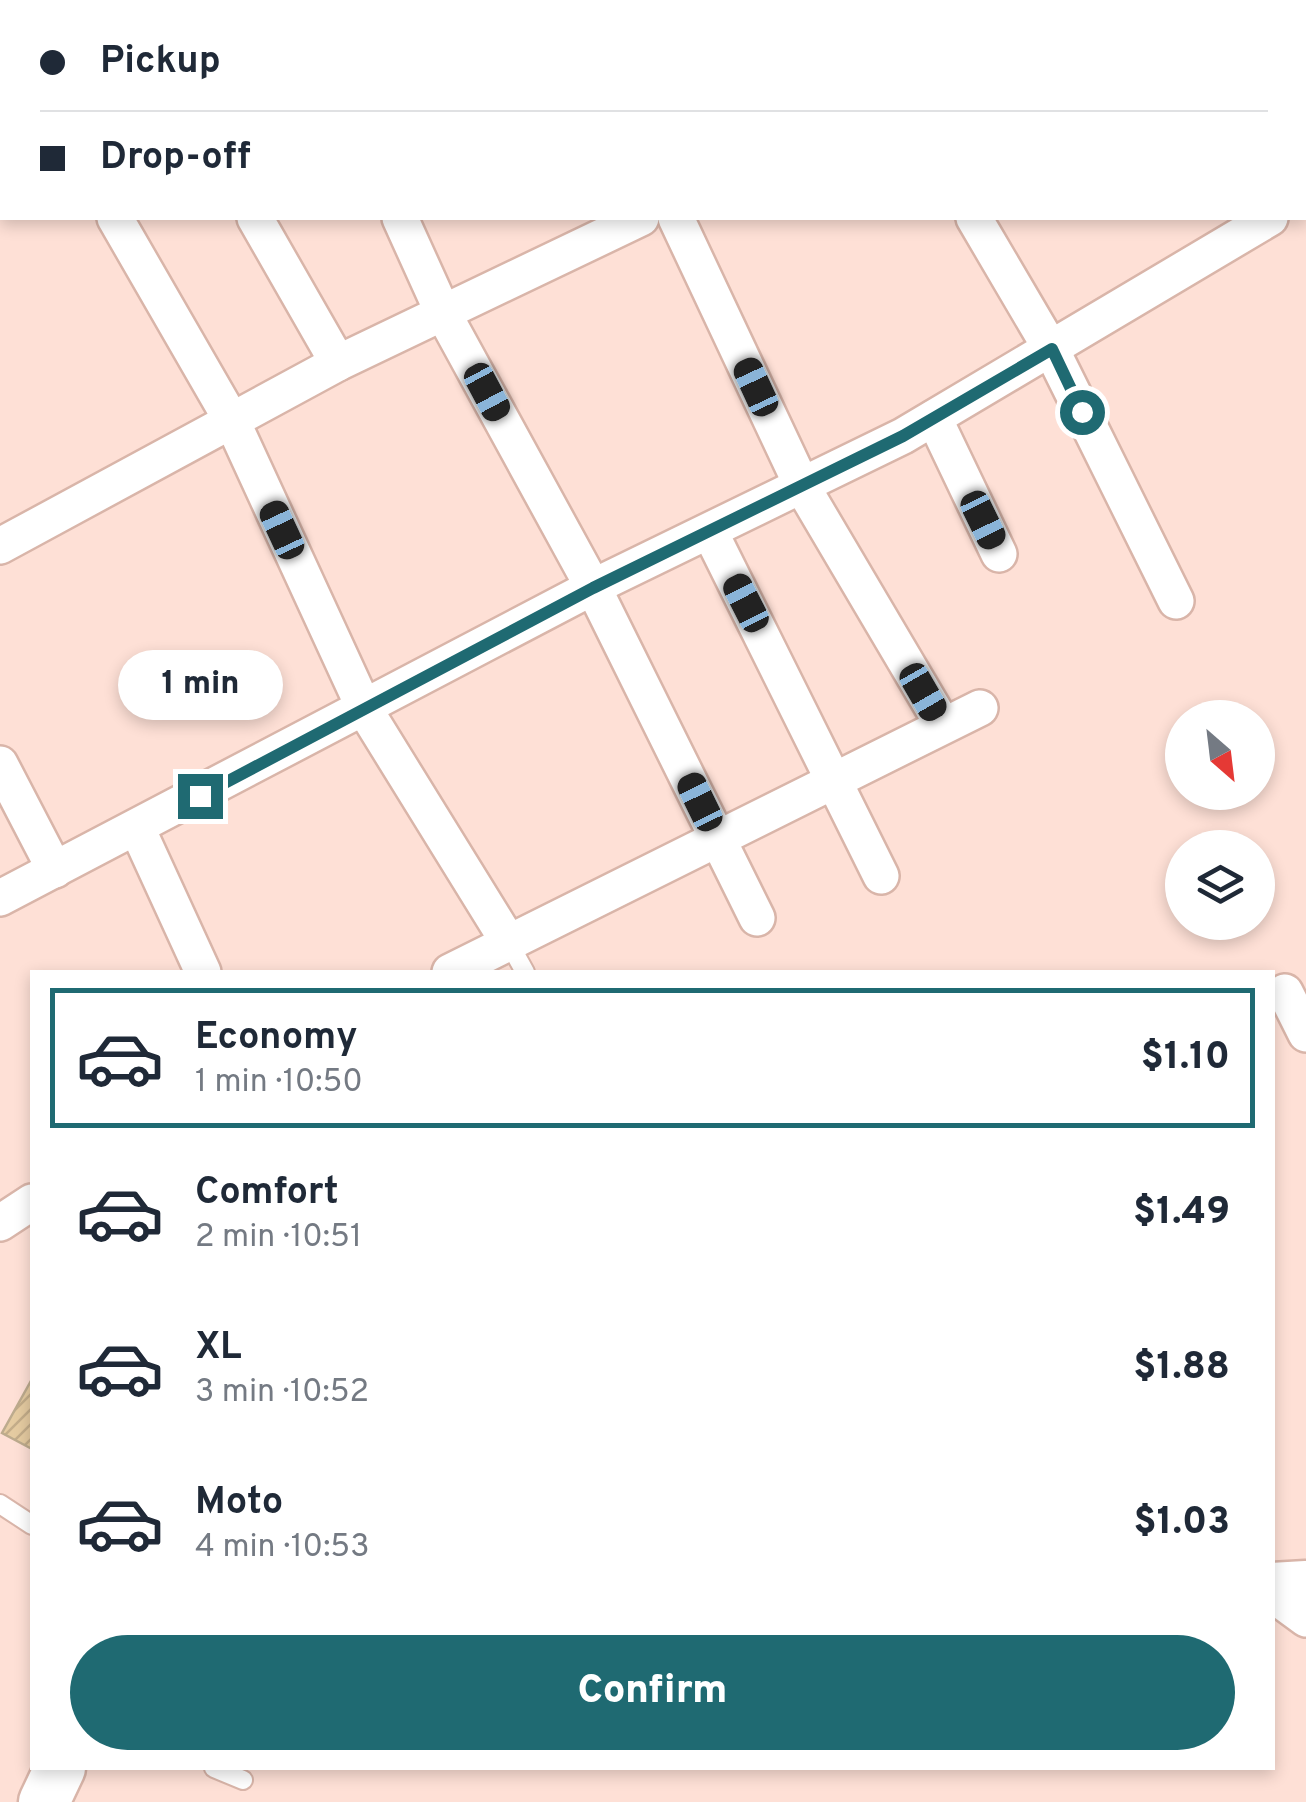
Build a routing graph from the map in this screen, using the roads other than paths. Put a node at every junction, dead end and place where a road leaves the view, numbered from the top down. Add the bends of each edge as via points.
1 (116, 220) edge
2 (256, 220) edge
3 (401, 220) edge
4 (636, 220) edge
5 (677, 220) edge
6 (975, 220) edge
7 (1267, 220) edge
8 (443, 313) junction
9 (1052, 349) junction
10 (338, 363) junction
11 (934, 418) junction
12 (232, 422) junction
13 (804, 488) junction
14 (710, 532) junction
15 (3, 537) edge
16 (1000, 554) dead end
17 (593, 588) junction
18 (1176, 601) dead end
19 (980, 708) dead end
20 (365, 710) junction
21 (943, 726) junction
22 (0, 764) edge
23 (834, 780) junction
24 (136, 828) junction
25 (717, 837) junction
26 (55, 870) junction
27 (881, 876) dead end
28 (0, 898) edge
29 (757, 918) dead end
30 (517, 958) edge
31 (202, 970) edge
32 (460, 970) edge
33 (1285, 992) dead end
34 (1306, 1034) edge
35 (30, 1203) edge
36 (0, 1223) edge
37 (0, 1504) edge
38 (30, 1524) edge
39 (1306, 1586) edge
40 (1275, 1591) edge
41 (1275, 1594) edge
42 (1306, 1620) edge
43 (219, 1770) edge
44 (244, 1780) dead end

1 - 12 street
2 - 10 street
3 - 8 street
4 - 8 street
5 - 13 street
6 - 9 street
7 - 9 street
8 - 10 street
8 - 17 street
9 - 11 street
9 - 18 street
10 - 12 street
11 - 13 street
11 - 16 street
12 - 15 street
12 - 20 street
13 - 14 street
13 - 21 street
14 - 17 street
14 - 23 street
17 - 20 street
17 - 25 street
19 - 21 street
20 - 24 street
20 - 30 street
21 - 23 street
22 - 26 street
23 - 25 street
23 - 27 street
24 - 26 street
24 - 31 street
25 - 29 street
25 - 30 street
26 - 28 street
30 - 32 street
33 - 34 street
35 - 36 street
37 - 38 lane
39 - 40 main road
41 - 42 street
43 - 44 lane

